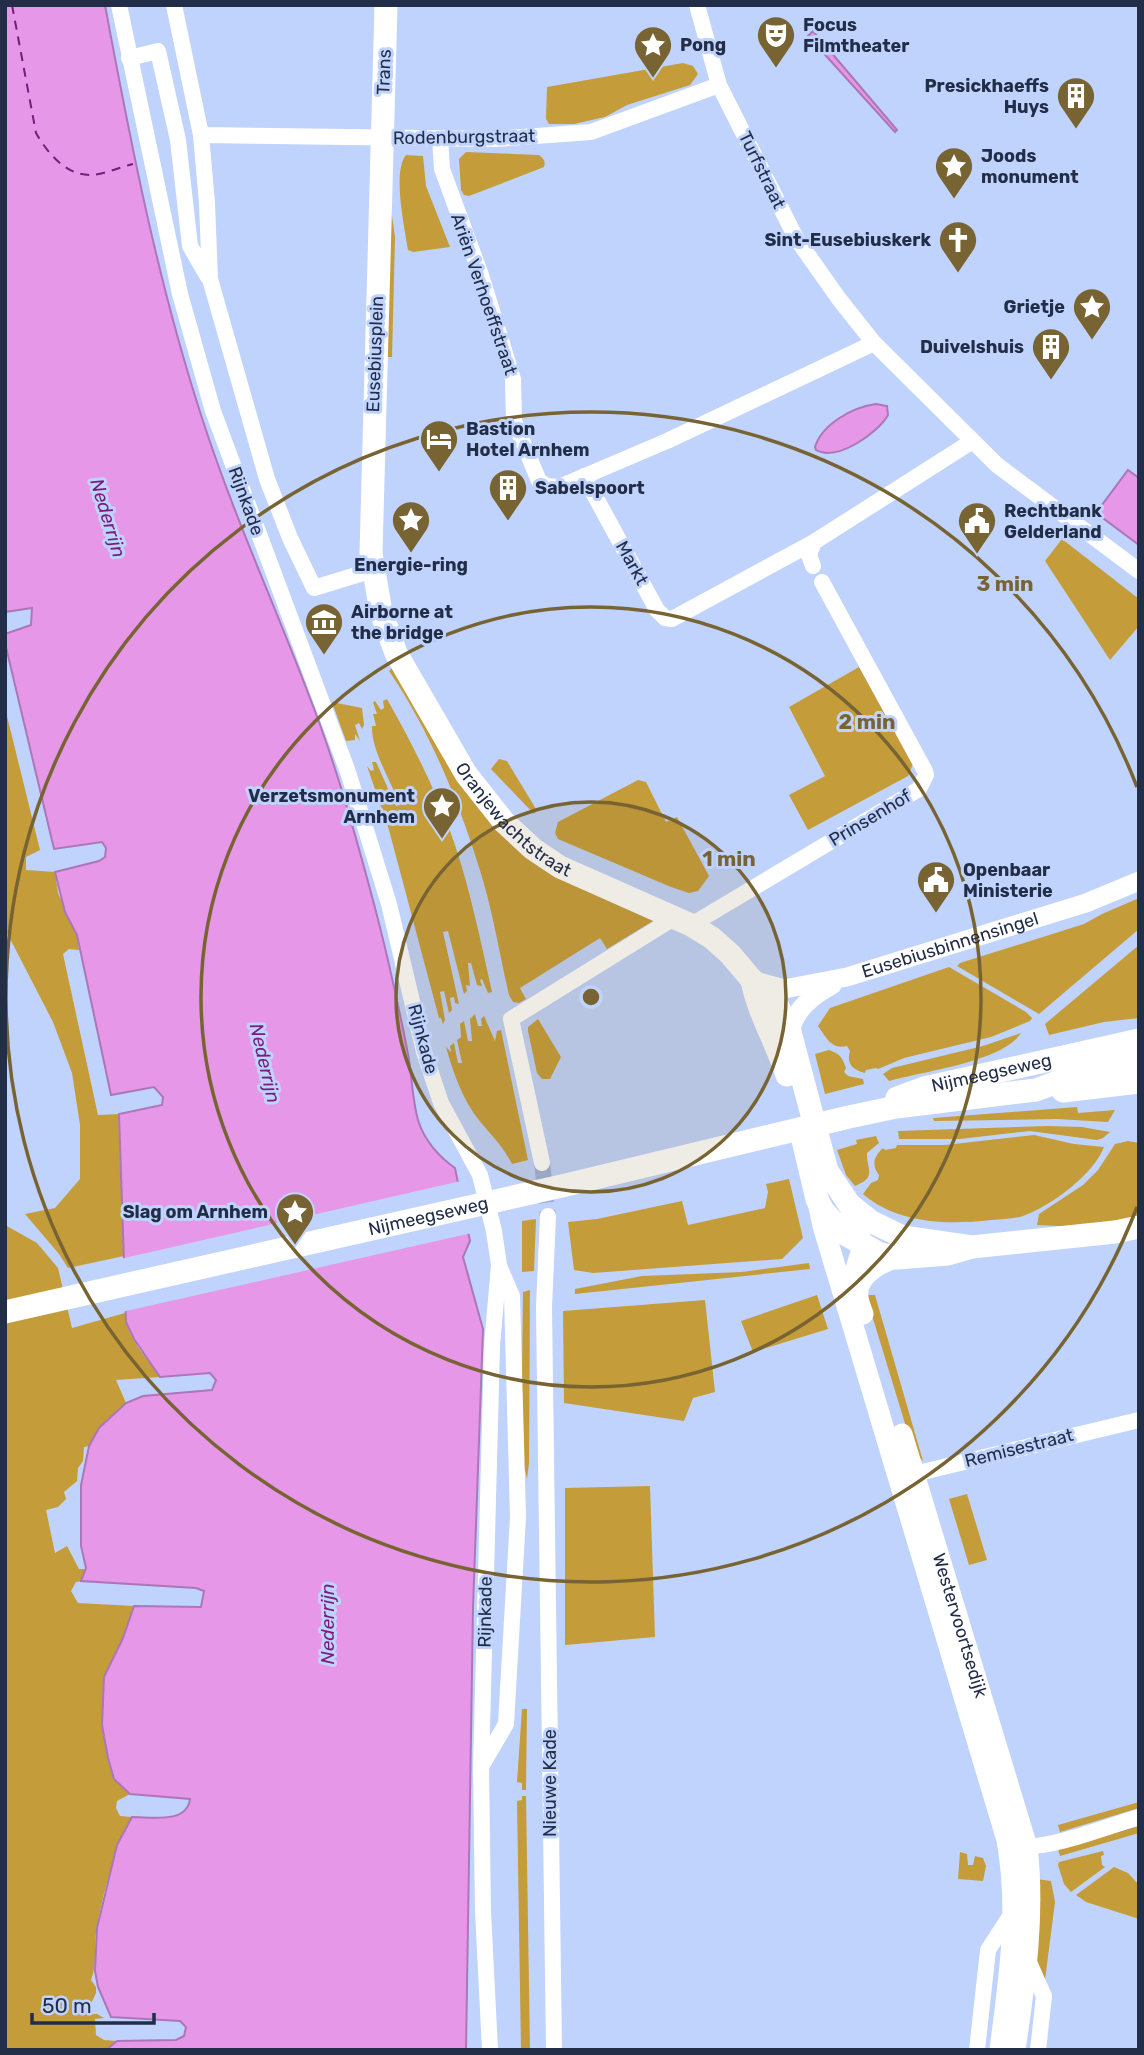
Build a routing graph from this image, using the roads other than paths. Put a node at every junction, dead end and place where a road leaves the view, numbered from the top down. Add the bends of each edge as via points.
1 (118, 5) edge
2 (174, 5) edge
3 (386, 5) edge
4 (697, 5) edge
5 (129, 58) junction
6 (719, 85) junction
7 (201, 135) junction
8 (383, 138) junction
9 (440, 139) junction
10 (210, 279) junction
11 (874, 343) junction
12 (971, 442) junction
13 (584, 476) junction
14 (814, 542) junction
15 (813, 566) dead end
16 (373, 570) junction
17 (1139, 571) edge
18 (822, 582) dead end
19 (1136, 880) edge
20 (683, 922) junction
21 (847, 976) junction
22 (752, 980) junction
23 (790, 1032) junction
24 (1139, 1040) edge
25 (1139, 1063) edge
26 (1139, 1082) edge
27 (1036, 1090) junction
28 (849, 1117) junction
29 (542, 1163) tunnel mouth
30 (817, 1199) junction
31 (548, 1216) tunnel mouth
32 (1139, 1227) edge
33 (861, 1237) junction
34 (900, 1247) junction
35 (499, 1265) junction
36 (836, 1266) junction
37 (857, 1294) junction
38 (5, 1312) edge
39 (1139, 1420) edge
40 (907, 1476) junction
41 (548, 1515) junction
42 (518, 1517) junction
43 (481, 1767) junction
44 (1139, 1817) edge
45 (1017, 1843) junction
46 (1015, 1909) junction
47 (1028, 1960) junction
48 (490, 2050) edge
49 (554, 2050) edge
50 (977, 2050) edge
51 (1000, 2050) edge
52 (1015, 2050) edge
53 (1038, 2050) edge

1 - 5 street, Rijnkade
2 - 7 street, Rijnkade
3 - 8 main road, Trans
4 - 6 street, Turfstraat
5 - 10 street, Rijnkade via 158,51 178,140 190,246
5 - 35 street, Rijnkade via 180,293 213,411 348,772 388,905 424,1052 441,1103 480,1175
6 - 9 street, Rodenburgstraat via 592,132
6 - 11 street, Turfstraat via 796,238
7 - 8 street, Rodenburgstraat
7 - 10 street, Rijnkade
8 - 9 street, Rodenburgstraat
8 - 16 main road, Eusebiusplein
9 - 13 street, Ariën Verhoeffstraat via 442,169 513,379 514,422 543,484 559,488
10 - 16 street, Rijnkade via 267,479 314,588
11 - 12 street, Turfstraat
11 - 13 street
12 - 14 street, Markt
12 - 17 street, Turfstraat via 996,466
13 - 14 street, Markt via 665,618 696,607
14 - 15 street via 809,555
16 - 20 main road, Oranjewachtstraat via 381,612 396,653 466,774 504,822 560,867
18 - 20 street, Prinsenhof via 925,771 925,780 919,789
19 - 21 street, Eusebiusbinnensingel via 1086,903
20 - 22 main road, Oranjewachtstraat via 712,938
20 - 29 street via 511,1019
21 - 22 street, Eusebiusbinnensingel via 784,989
21 - 23 street, Eusebiusbinnensingel via 813,996 796,1015
22 - 23 main road, Oranjewachtstraat via 773,996
22 - 30 main road, Oranjewachtstraat via 791,1089
23 - 33 main road, Oranjewachtstraat via 827,1171 849,1205
24 - 28 main road, Nijmeegseweg via 924,1088
25 - 27 main road, Nijmeegseweg via 1073,1076
26 - 27 main road via 1069,1091
27 - 28 main road, Nijmeegseweg
28 - 38 main road, Nijmeegseweg
30 - 33 main road, Oranjewachtstraat via 831,1220
30 - 36 main road, Westervoortsedijk
31 - 41 street, Nieuwe Kade via 544,1286
32 - 34 main road via 972,1247 948,1254
33 - 34 main road via 878,1253
33 - 36 main road via 842,1252
33 - 37 main road, Westervoortsedijk via 853,1285
34 - 37 main road via 878,1264
35 - 42 street via 512,1296
35 - 43 street, Rijnkade via 492,1346
36 - 40 main road, Westervoortsedijk
37 - 40 main road, Westervoortsedijk
39 - 40 street, Remisestraat
40 - 45 main road, Westervoortsedijk
41 - 42 street
41 - 49 street, Nieuwe Kade
42 - 43 street via 506,1724
43 - 48 street, Rijnkade
44 - 45 street via 1044,1845
45 - 46 main road, Westervoortsedijk
45 - 47 main road, Westervoortsedijk via 1030,1874
46 - 50 street via 988,1950
46 - 51 main road, Westervoortsedijk
47 - 52 main road, Westervoortsedijk
47 - 53 street, Westervoortsedijk via 1044,1996

